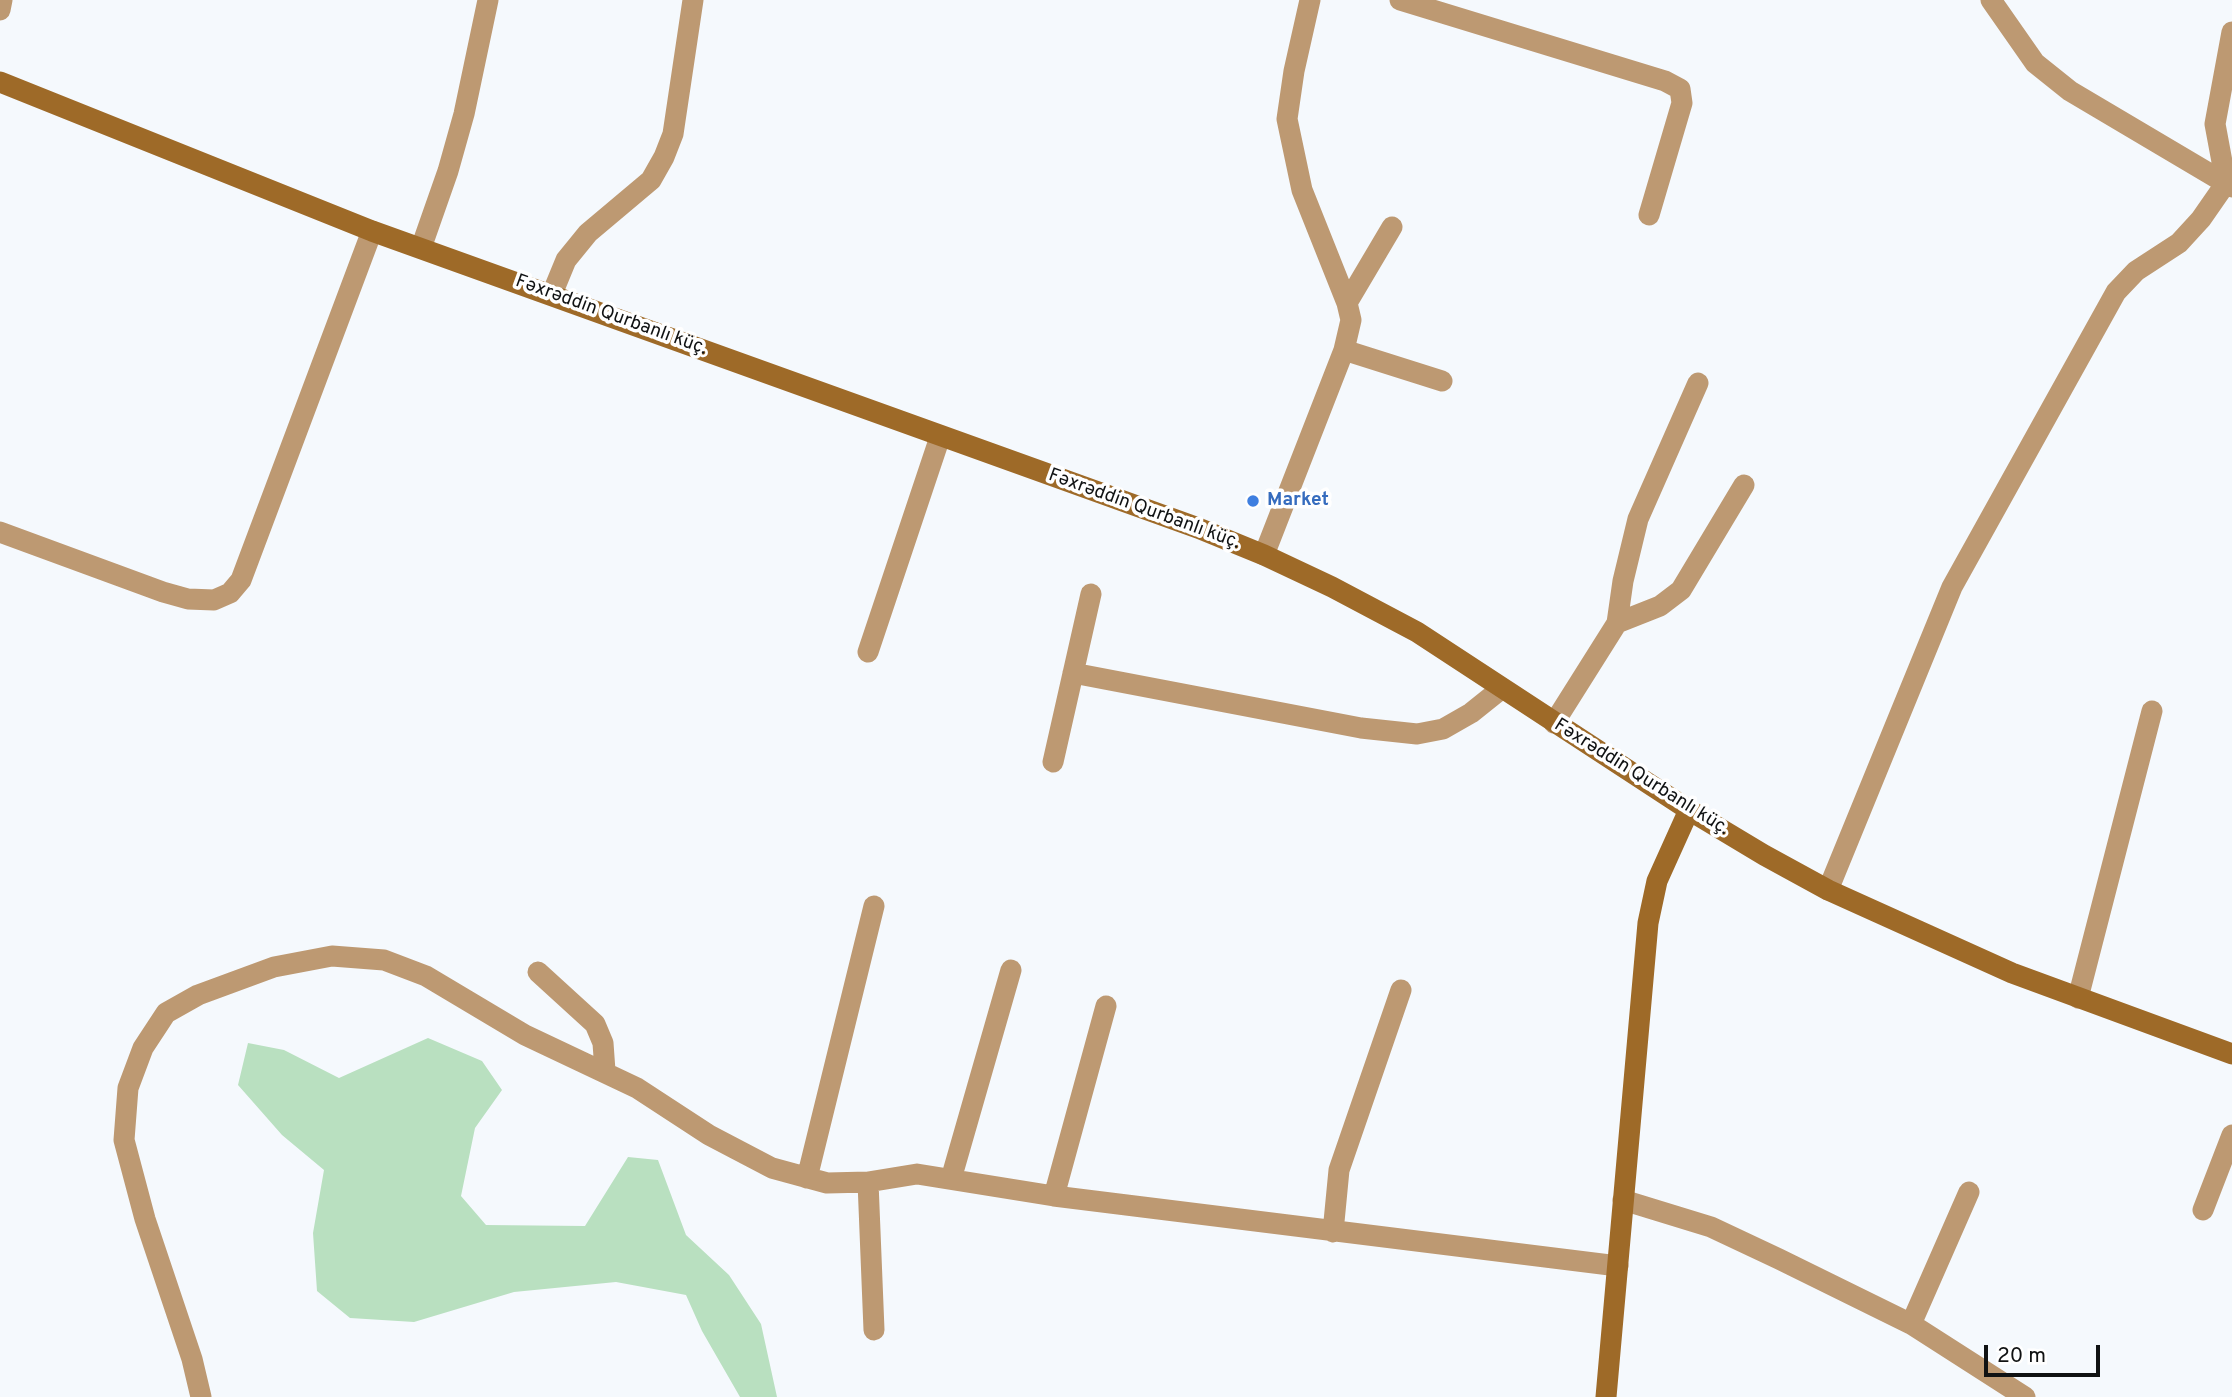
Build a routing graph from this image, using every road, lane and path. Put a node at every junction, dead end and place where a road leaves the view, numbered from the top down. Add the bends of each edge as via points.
1 (2, 0) edge
2 (488, 0) edge
3 (693, 0) edge
4 (1310, 0) edge
5 (1400, 0) edge
6 (1991, 0) edge
7 (0, 10) edge
8 (2232, 33) edge
9 (0, 82) edge
10 (2230, 182) edge
11 (1649, 215) dead end
12 (1392, 226) dead end
13 (372, 231) junction
14 (421, 248) junction
15 (552, 294) junction
16 (1348, 303) junction
17 (1344, 350) junction
18 (1442, 381) dead end
19 (1698, 383) dead end
20 (940, 437) junction
21 (1744, 485) dead end
22 (0, 533) edge
23 (1264, 555) junction
24 (1091, 594) dead end
25 (1617, 623) junction
26 (868, 652) dead end
27 (1073, 673) junction
28 (1501, 689) junction
29 (2152, 711) dead end
30 (1554, 723) junction
31 (1053, 762) dead end
32 (1689, 810) junction
33 (1828, 890) junction
34 (874, 906) dead end
35 (1011, 970) dead end
36 (538, 972) dead end
37 (1401, 990) dead end
38 (2078, 998) junction
39 (1106, 1006) dead end
40 (2232, 1054) edge
41 (605, 1071) junction
42 (2232, 1135) edge
43 (807, 1178) junction
44 (951, 1179) junction
45 (868, 1182) junction
46 (1969, 1192) dead end
47 (1054, 1196) junction
48 (1623, 1200) junction
49 (2203, 1210) dead end
50 (1333, 1232) junction
51 (1618, 1266) junction
52 (1911, 1324) junction
53 (874, 1330) dead end
54 (201, 1397) edge
55 (1606, 1397) edge
56 (2025, 1397) edge

1 - 7 street
2 - 14 street via 464,114
3 - 15 street via 673,134 664,157 651,180 587,233 566,260
4 - 16 street via 1287,119 1301,190
5 - 11 street via 1680,89 1682,103
6 - 10 street via 2035,63 2070,90
8 - 10 street via 2214,124
9 - 13 street, Fəxrəddin Qurbanlı küç.
10 - 33 street via 2179,243 2136,271 2116,292 1952,587
12 - 16 street
13 - 14 street, Fəxrəddin Qurbanlı küç.
13 - 22 street via 241,580 230,593 214,600 188,599
14 - 15 street, Fəxrəddin Qurbanlı küç.
15 - 20 street, Fəxrəddin Qurbanlı küç.
16 - 17 street via 1351,320
17 - 18 street
17 - 23 street
19 - 25 street via 1638,519
20 - 23 street, Fəxrəddin Qurbanlı küç.
20 - 26 street
21 - 25 street via 1681,590 1660,606
23 - 28 street, Fəxrəddin Qurbanlı küç. via 1416,632
24 - 27 street
25 - 30 street
27 - 28 street via 1361,728 1417,734 1443,729
27 - 31 street
28 - 30 street, Fəxrəddin Qurbanlı küç.
29 - 38 street
30 - 32 street, Fəxrəddin Qurbanlı küç.
32 - 33 street, Fəxrəddin Qurbanlı küç.
32 - 48 street via 1657,881 1648,923
33 - 38 street, Fəxrəddin Qurbanlı küç.
34 - 43 street
35 - 44 street
36 - 41 street via 595,1024 603,1043
37 - 50 street via 1339,1170
38 - 40 street, Fəxrəddin Qurbanlı küç.
39 - 47 street
41 - 43 street via 709,1135 772,1168
41 - 54 street via 525,1035 426,976 384,960 332,956 274,967 198,995 166,1013 143,1048 128,1088 124,1140
42 - 49 street
43 - 45 street via 827,1183
44 - 45 street via 917,1174
44 - 47 street
45 - 53 street
46 - 52 street
47 - 50 street
48 - 51 street
48 - 52 street via 1711,1227
50 - 51 street
51 - 55 street
52 - 56 street

